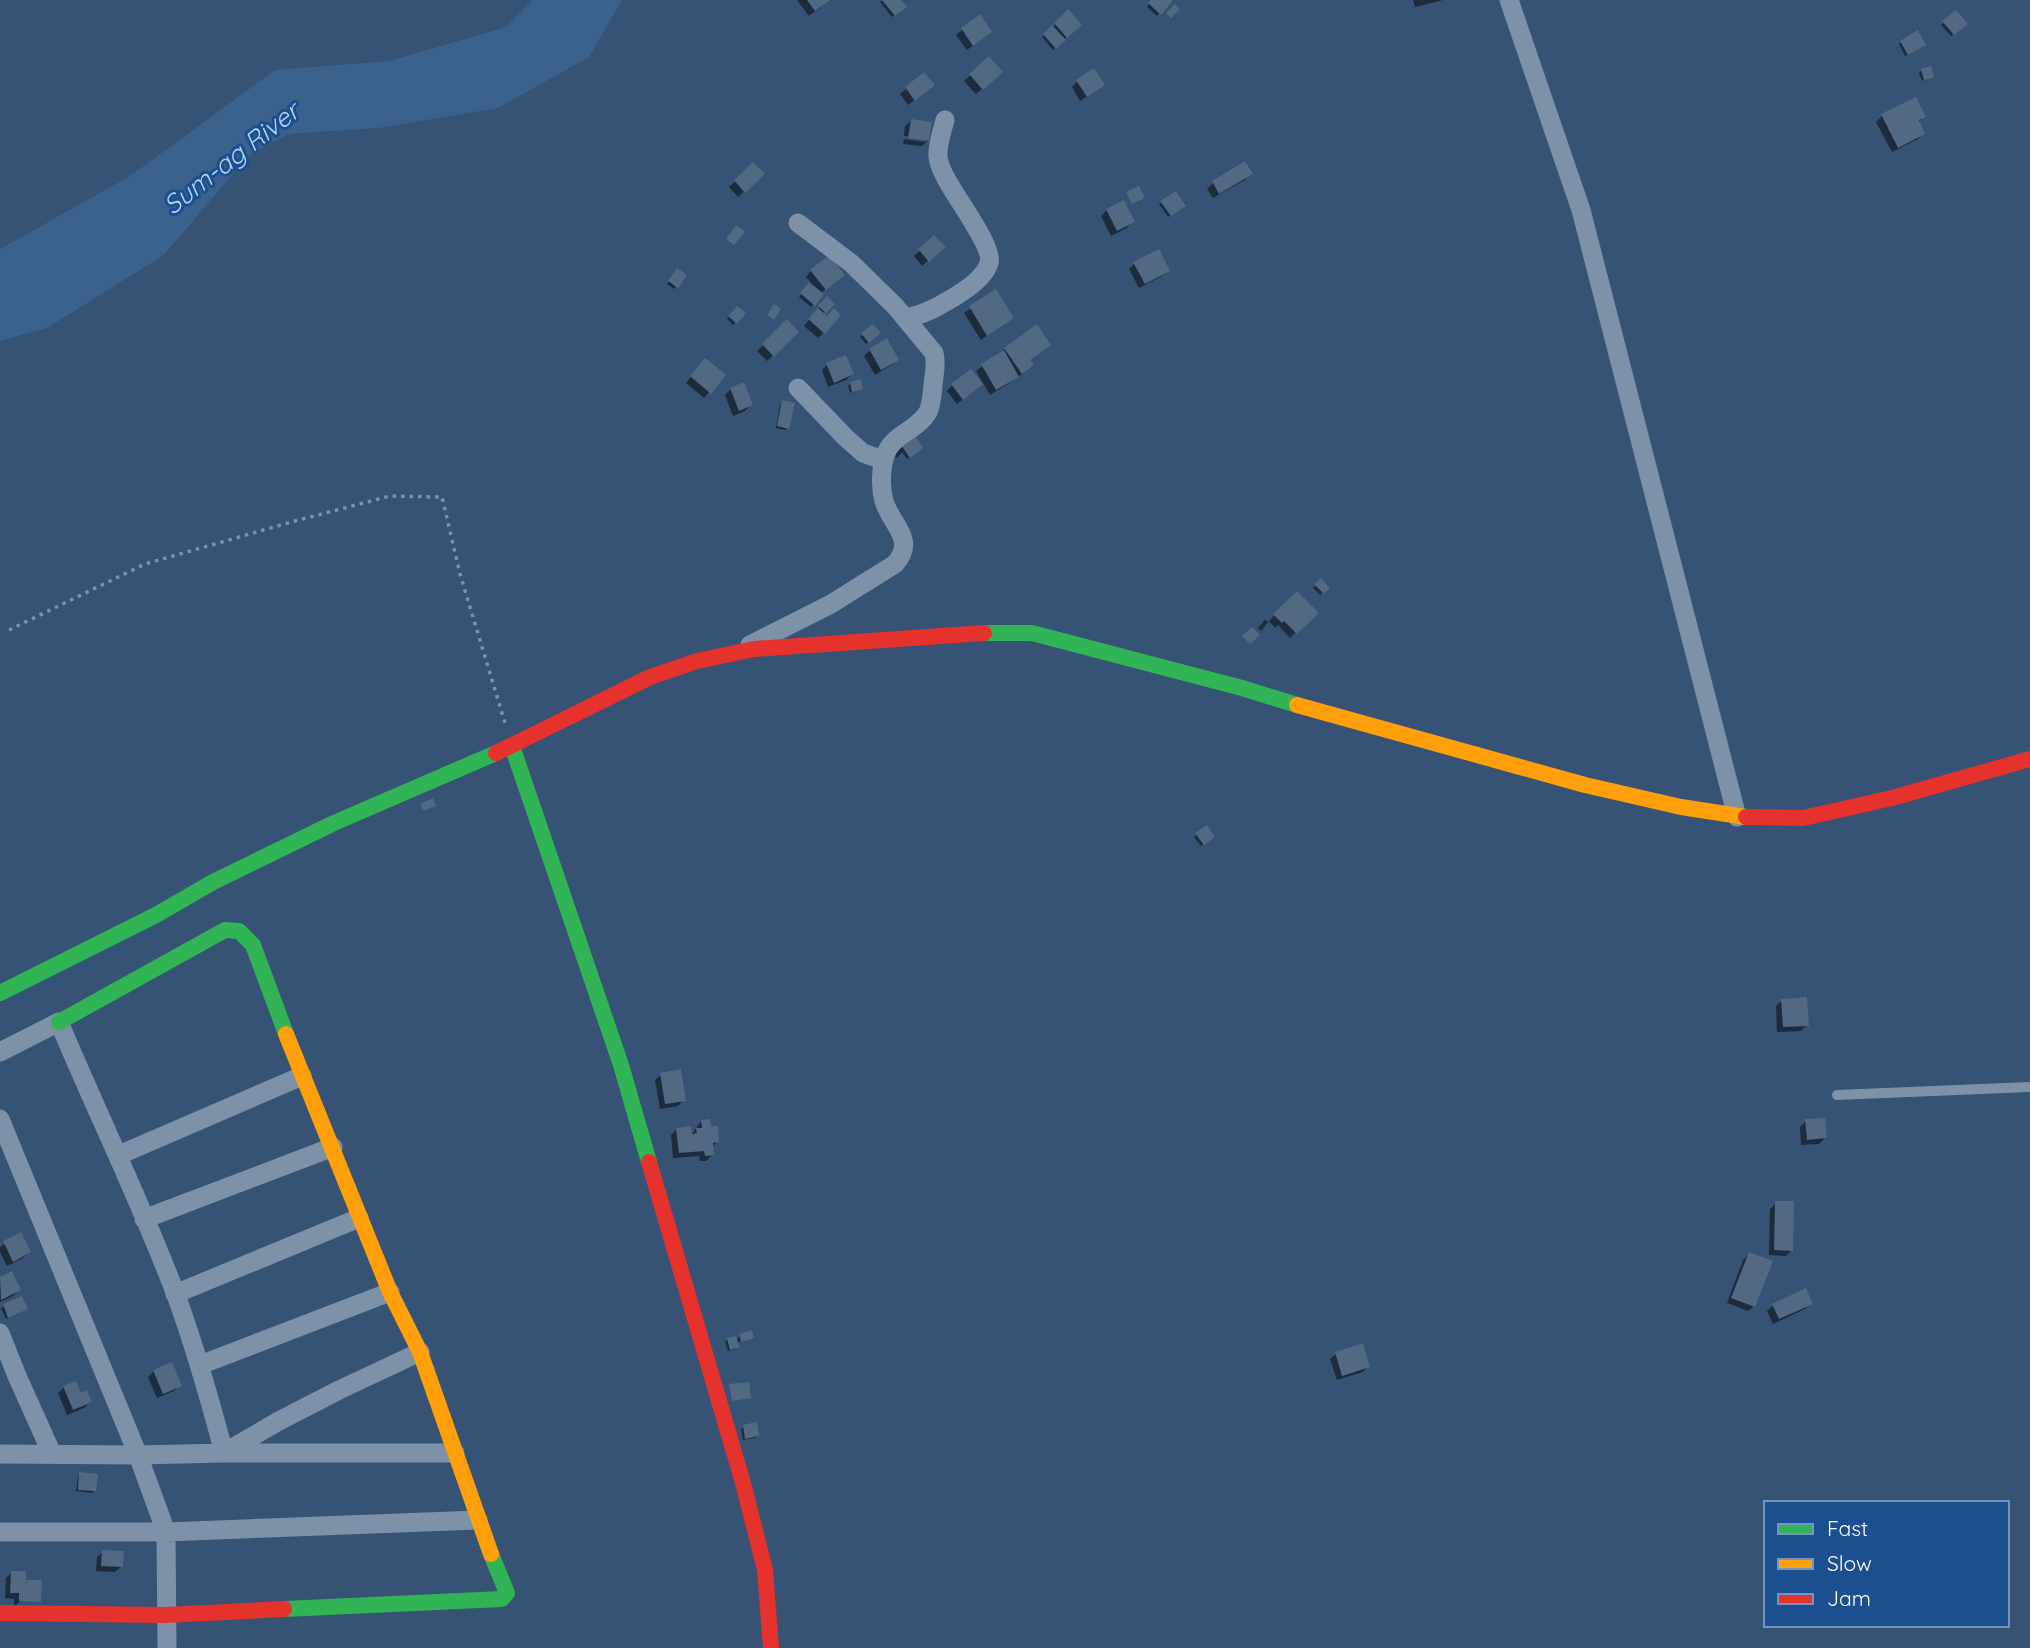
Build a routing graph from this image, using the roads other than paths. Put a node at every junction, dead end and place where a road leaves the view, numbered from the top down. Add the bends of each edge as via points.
1 (1509, 0) edge
2 (945, 120) dead end
3 (797, 223) dead end
4 (905, 318) junction
5 (798, 388) dead end
6 (883, 460) junction
7 (735, 653) junction
8 (512, 746) junction
9 (2030, 759) edge
10 (1737, 817) junction
11 (0, 993) edge
12 (59, 1022) junction
13 (0, 1052) edge
14 (302, 1076) junction
15 (2030, 1087) edge
16 (1837, 1096) dead end
17 (0, 1119) edge
18 (334, 1147) junction
19 (118, 1155) junction
20 (359, 1218) junction
21 (144, 1219) junction
22 (390, 1292) junction
23 (175, 1294) junction
24 (0, 1333) edge
25 (420, 1352) junction
26 (200, 1365) junction
27 (8, 1381) edge
28 (224, 1453) junction
29 (0, 1454) edge
30 (52, 1454) junction
31 (455, 1454) junction
32 (138, 1455) junction
33 (478, 1520) junction
34 (0, 1532) edge
35 (166, 1532) junction
36 (0, 1613) edge
37 (166, 1615) junction
38 (167, 1648) edge
39 (771, 1648) edge

1 - 10 street via 1581,210
2 - 4 street via 940,165 987,245 989,265 967,289 918,316
3 - 4 street via 851,263
4 - 6 street via 934,353 932,401 925,415 890,444
5 - 6 street via 846,439 863,453
6 - 7 street via 884,499 904,545 899,560 831,604
7 - 8 street via 650,677
7 - 10 street via 969,633 1032,633 1585,785
8 - 11 street via 310,834
8 - 39 street via 621,1065 743,1483 765,1570
9 - 10 street via 1803,818
12 - 13 street
12 - 14 street via 225,930 239,931 253,945
12 - 19 street
14 - 18 street
14 - 19 street
15 - 16 lane
17 - 32 street
18 - 20 street
18 - 21 street
19 - 21 street
20 - 22 street
20 - 23 street
21 - 23 street
22 - 25 street
22 - 26 street
23 - 26 street
24 - 27 street
25 - 28 street
25 - 31 street
26 - 28 street
27 - 30 street
28 - 31 street
28 - 32 street
29 - 30 street
30 - 32 street
31 - 33 street
32 - 35 street
33 - 35 street
33 - 37 street via 507,1593 502,1599
34 - 35 street
35 - 37 street
36 - 37 street
37 - 38 street

